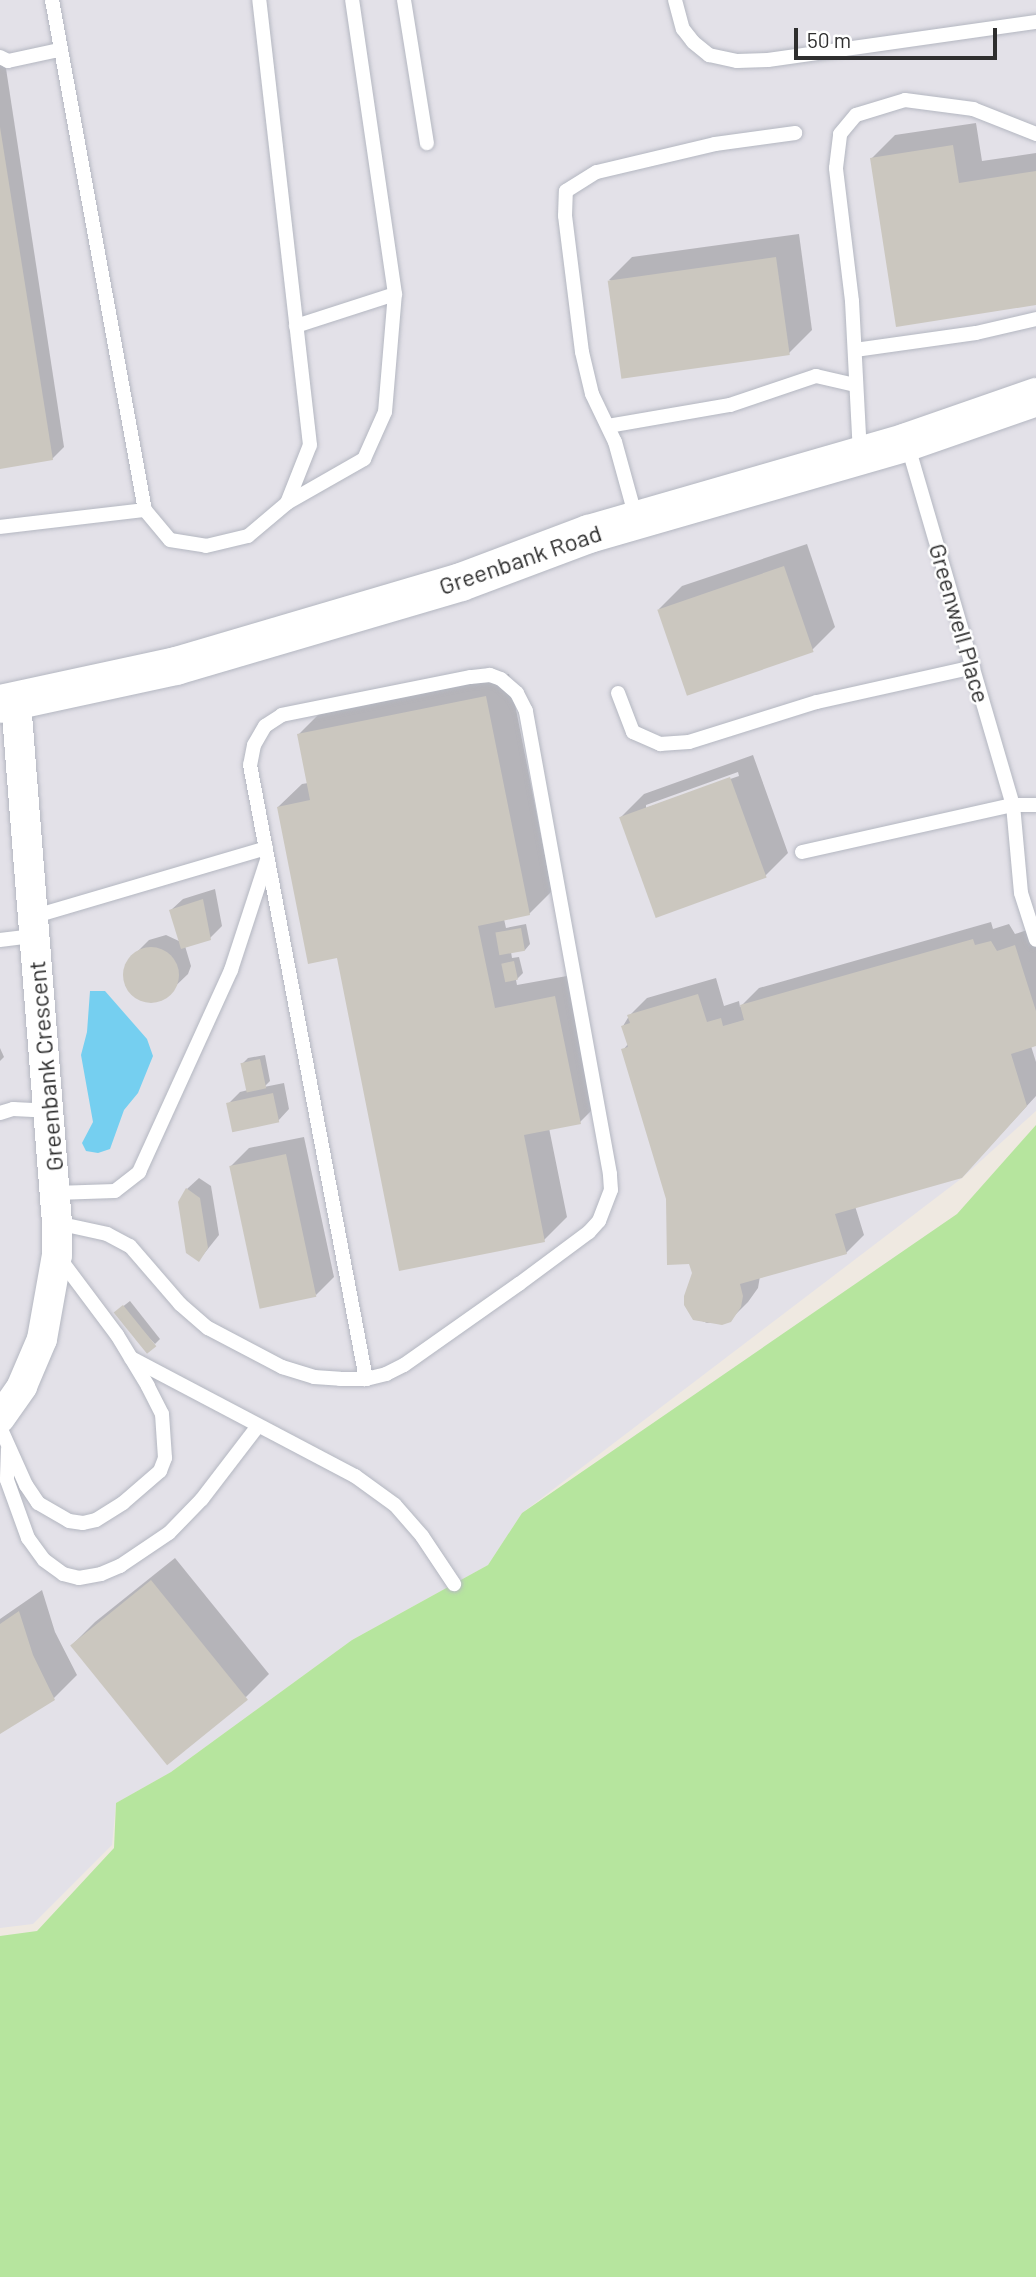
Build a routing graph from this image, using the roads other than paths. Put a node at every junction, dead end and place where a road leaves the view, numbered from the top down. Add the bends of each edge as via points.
1 (52, 0) edge
2 (258, 0) edge
3 (352, 0) edge
4 (404, 0) edge
5 (675, 0) edge
6 (1036, 22) edge
7 (59, 50) junction
8 (0, 57) edge
9 (795, 133) dead end
10 (1036, 134) edge
11 (427, 142) dead end
12 (395, 294) junction
13 (1036, 319) edge
14 (296, 326) junction
15 (855, 349) junction
16 (855, 385) junction
17 (1036, 397) edge
18 (608, 426) junction
19 (907, 442) junction
20 (860, 455) junction
21 (287, 503) junction
22 (145, 510) junction
23 (637, 520) junction
24 (0, 527) edge
25 (973, 667) junction
26 (618, 693) dead end
27 (8, 703) edge
28 (1013, 805) junction
29 (1036, 805) edge
30 (802, 852) dead end
31 (267, 853) junction
32 (33, 926) junction
33 (0, 940) edge
34 (1036, 940) edge
35 (48, 1111) junction
36 (0, 1113) edge
37 (55, 1193) junction
38 (57, 1223) junction
39 (57, 1255) junction
40 (130, 1357) junction
41 (366, 1379) junction
42 (0, 1427) edge
43 (257, 1427) junction
44 (4, 1431) edge
45 (454, 1584) dead end

1 - 7 lane
2 - 14 lane
3 - 12 lane
4 - 11 lane
5 - 6 lane via 683,29 693,42 709,55 737,61
7 - 8 lane via 8,61
7 - 22 lane
9 - 18 lane via 715,144 597,172 566,191 582,352 592,394
10 - 15 lane via 973,109 905,100 856,116 840,134 836,168
12 - 14 lane
12 - 21 lane via 384,412 364,459
13 - 15 lane
14 - 21 lane via 310,445
15 - 16 lane
16 - 18 lane via 816,376 730,405
16 - 20 lane
17 - 19 street, Greenbank Road
18 - 23 lane
19 - 20 street, Greenbank Road
19 - 25 lane, Greenwell Place
20 - 23 street, Greenbank Road
21 - 22 lane via 248,536 206,546 170,540
22 - 24 lane
23 - 27 street, Greenbank Road via 461,582 176,666
25 - 26 lane via 817,702 689,742 660,744 633,732
25 - 28 lane, Greenwell Place
27 - 32 street, Greenbank Crescent
28 - 29 lane
28 - 30 lane
28 - 34 lane, Greenwell Place via 1021,893
31 - 32 lane
31 - 37 lane via 231,970 139,1172 115,1191
31 - 41 lane
31 - 41 lane via 250,765 265,726 282,715 490,675 517,693 526,711 611,1190 589,1232 438,1343 386,1374
32 - 33 lane
32 - 35 street, Greenbank Crescent
35 - 36 lane
35 - 37 street, Greenbank Crescent
37 - 38 street, Greenbank Crescent
38 - 39 street, Greenbank Crescent
38 - 41 lane via 107,1234 130,1246 189,1312 256,1354 314,1377
39 - 40 lane
39 - 44 street, Greenbank Crescent via 42,1339
40 - 43 lane
40 - 44 lane via 162,1414 166,1449 160,1471 96,1520 83,1523 38,1503
42 - 44 lane
43 - 44 lane via 202,1499 169,1533 120,1566 79,1578 63,1574 44,1560 28,1538 7,1480
43 - 45 lane via 355,1476 395,1506

